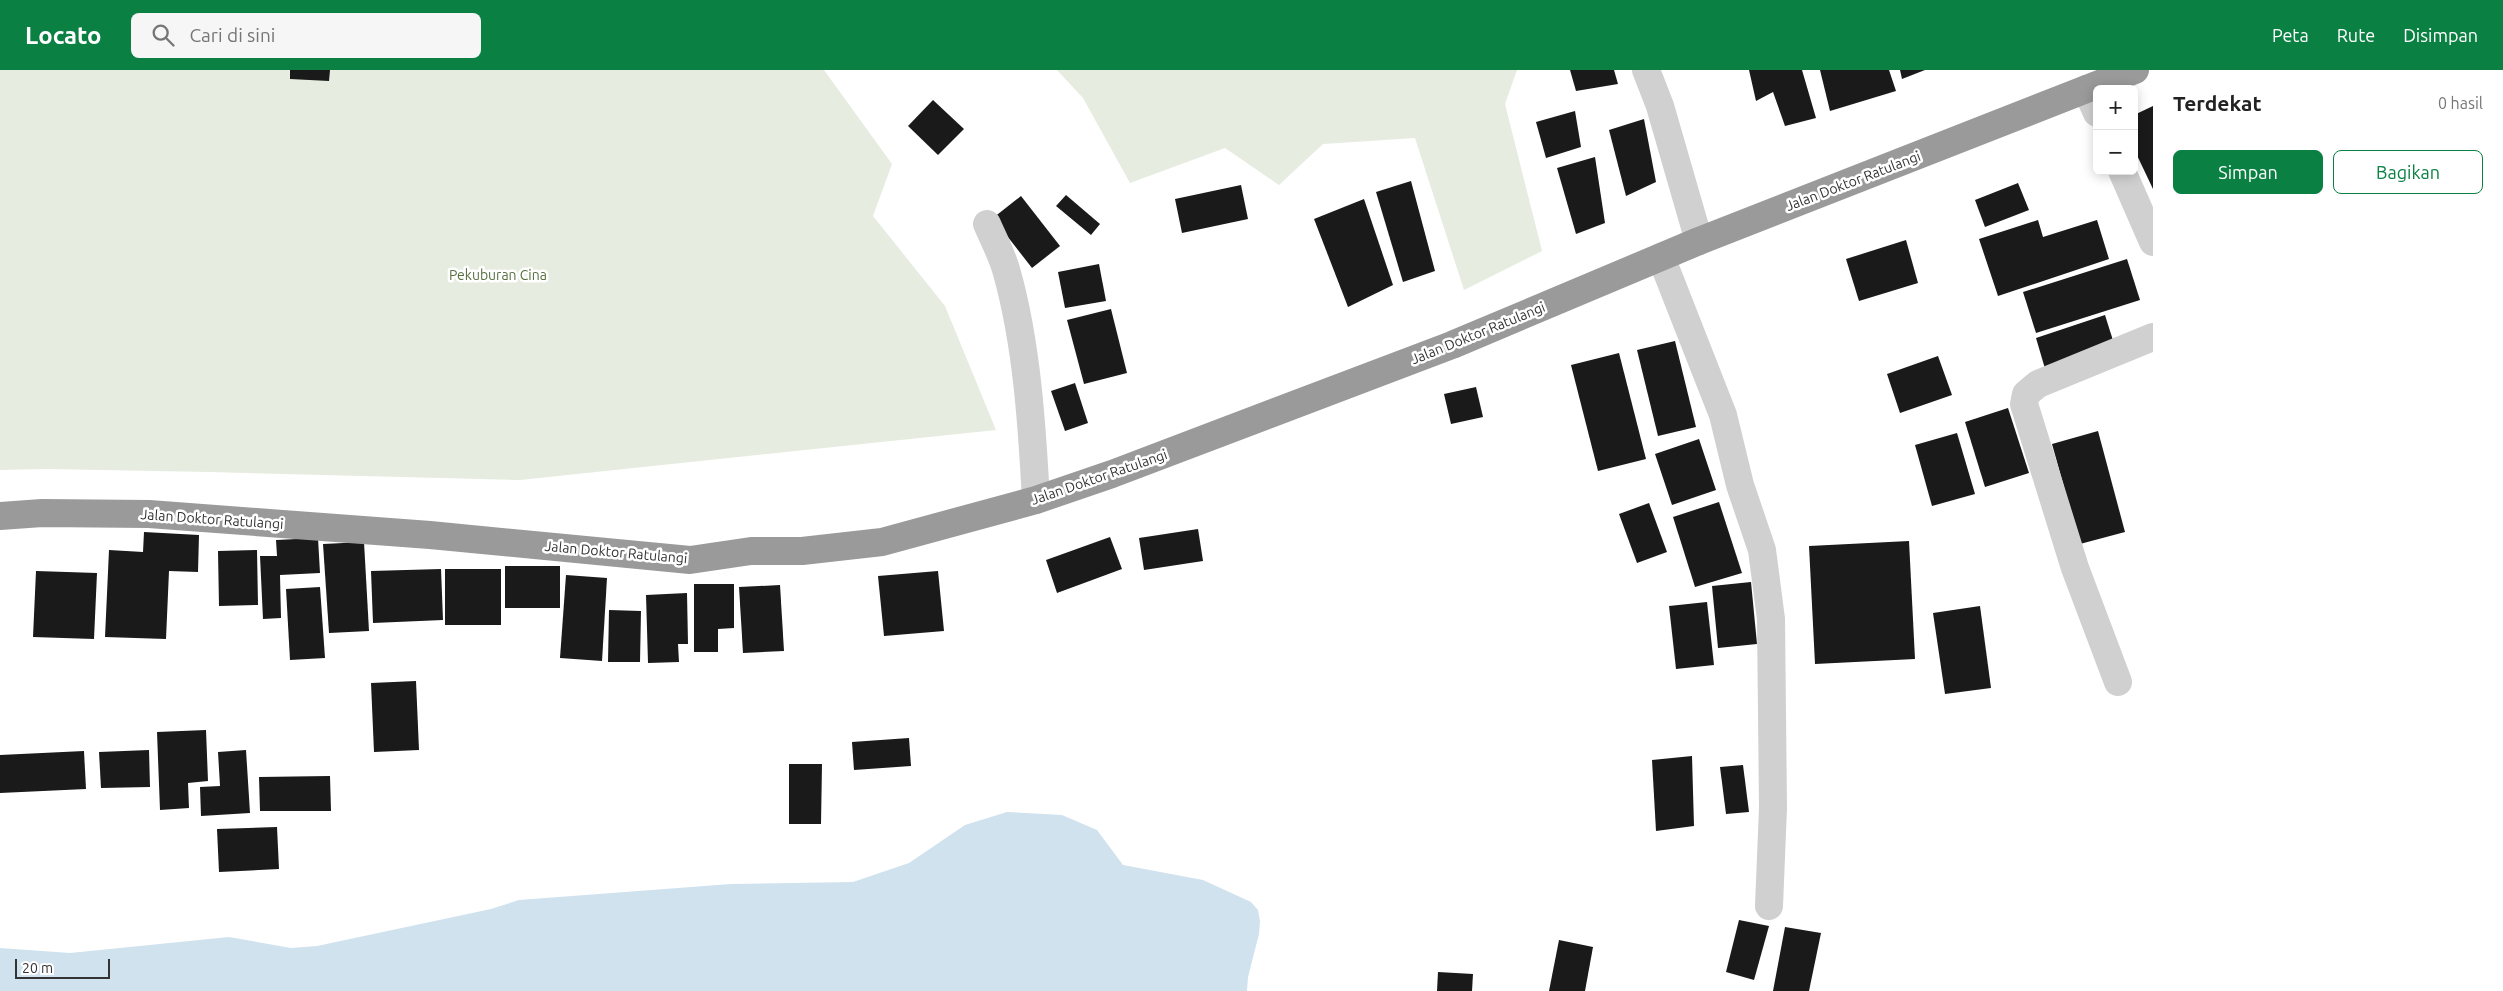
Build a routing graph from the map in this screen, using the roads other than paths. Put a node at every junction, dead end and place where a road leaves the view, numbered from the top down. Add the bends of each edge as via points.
1 (1646, 70) edge
2 (2134, 70) edge
3 (2092, 101) edge
4 (2124, 175) edge
5 (987, 224) dead end
6 (1699, 241) junction
7 (2153, 242) edge
8 (1661, 257) junction
9 (2153, 337) edge
10 (1036, 500) junction
11 (0, 516) edge
12 (2118, 682) dead end
13 (1769, 906) dead end

1 - 6 street via 1660,106
2 - 3 highway, Jalan Doktor Ratulangi
3 - 6 highway, Jalan Doktor Ratulangi
4 - 7 street
5 - 10 street via 1007,271 1016,309 1033,441
6 - 8 highway, Jalan Doktor Ratulangi
8 - 10 highway, Jalan Doktor Ratulangi via 1452,345
8 - 13 street via 1722,415 1740,485 1762,550 1771,619 1773,808
9 - 12 street via 2038,384 2026,394 2024,404 2075,568
10 - 11 highway, Jalan Doktor Ratulangi via 882,542 802,551 751,551 690,560 430,535 149,514

